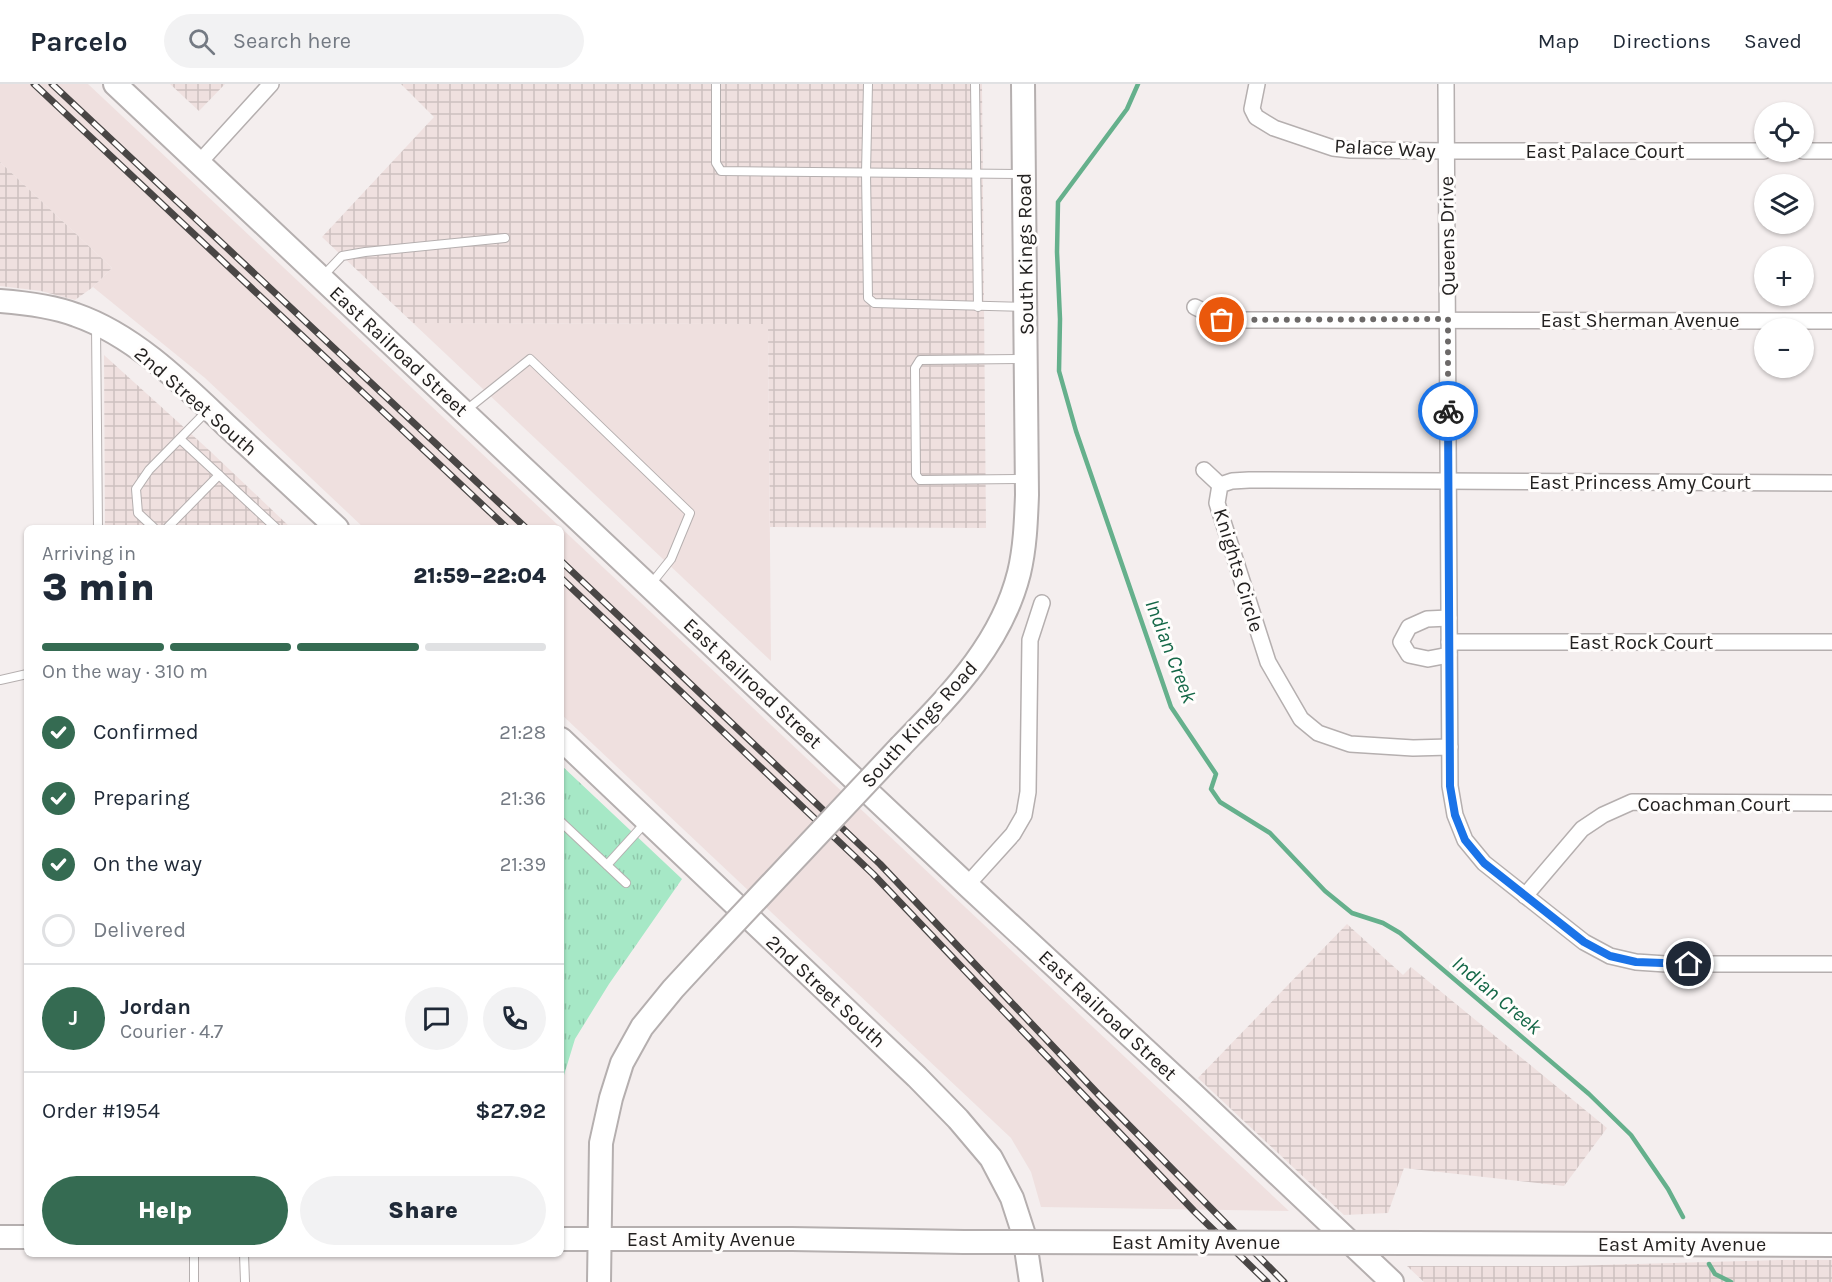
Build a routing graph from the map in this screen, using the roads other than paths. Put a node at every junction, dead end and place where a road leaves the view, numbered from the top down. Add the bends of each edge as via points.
1 (115, 84) edge
2 (271, 84) edge
3 (716, 84) edge
4 (868, 84) edge
5 (975, 84) edge
6 (1023, 84) edge
7 (1257, 84) edge
8 (1446, 84) edge
9 (1446, 151) junction
10 (1754, 151) edge
11 (1814, 151) edge
12 (1832, 151) edge
13 (199, 163) junction
14 (866, 173) junction
15 (976, 174) junction
16 (1024, 174) junction
17 (505, 238) dead end
18 (321, 278) junction
19 (0, 301) edge
20 (978, 307) junction
21 (1026, 307) junction
22 (1195, 307) dead end
23 (1448, 319) junction
24 (1832, 321) edge
25 (96, 323) junction
26 (1027, 359) junction
27 (209, 408) junction
28 (464, 412) junction
29 (180, 439) junction
30 (1204, 470) dead end
31 (219, 475) junction
32 (1027, 479) junction
33 (1449, 481) junction
34 (1832, 483) edge
35 (1220, 485) junction
36 (98, 525) edge
37 (151, 525) edge
38 (170, 525) edge
39 (273, 525) edge
40 (334, 525) edge
41 (650, 586) junction
42 (1041, 603) dead end
43 (1449, 618) junction
44 (1832, 642) edge
45 (1449, 648) junction
46 (24, 675) edge
47 (0, 680) edge
48 (564, 746) edge
49 (1450, 747) junction
50 (1832, 803) edge
51 (647, 821) junction
52 (564, 825) edge
53 (607, 866) junction
54 (626, 883) dead end
55 (967, 885) junction
56 (1525, 896) junction
57 (1832, 964) edge
58 (0, 1237) edge
59 (24, 1237) edge
60 (564, 1239) edge
61 (600, 1239) junction
62 (1832, 1245) edge
63 (194, 1257) edge
64 (244, 1257) edge
65 (194, 1282) edge
66 (245, 1282) edge
67 (599, 1282) edge
68 (1031, 1282) edge
69 (1392, 1282) edge

1 - 13 street, East Railroad Street
2 - 13 street
3 - 14 lane via 716,163 721,171
4 - 14 lane
5 - 15 lane
6 - 16 street, South Kings Road
7 - 9 street, Palace Way via 1252,109 1256,117 1318,144 1351,150
8 - 9 street, Queens Drive
9 - 10 street, East Palace Court
9 - 23 street, Queens Drive
11 - 12 street
13 - 18 street, East Railroad Street
14 - 15 lane
14 - 20 lane via 868,298 874,303
15 - 16 lane
15 - 20 lane
16 - 21 street, South Kings Road
17 - 18 lane via 342,256
18 - 28 street, East Railroad Street
19 - 25 street, 2nd Street South via 35,304
20 - 21 lane
21 - 26 street, South Kings Road
22 - 23 street, East Sherman Avenue via 1222,320
23 - 24 street, East Sherman Avenue
23 - 33 street, Queens Drive
25 - 27 street, 2nd Street South via 145,353
25 - 36 lane
26 - 32 street, South Kings Road
26 - 32 lane via 920,360 915,380 916,475 920,480
27 - 29 lane
27 - 40 street, 2nd Street South
28 - 41 street, East Railroad Street
28 - 41 lane via 530,358 690,513 671,559
29 - 31 lane
29 - 37 lane via 136,489 138,513
30 - 35 street
31 - 38 lane
31 - 39 lane
32 - 61 street, South Kings Road, bridge via 1026,534 1019,574 1004,616 985,651 959,685 709,950 642,1027 622,1063 601,1143
33 - 34 street, East Princess Amy Court
33 - 35 street, Knights Circle via 1249,480
33 - 43 street, Queens Drive
35 - 49 street, Knights Circle via 1217,503 1268,662 1300,719 1318,733 1350,744
41 - 55 street, East Railroad Street
42 - 55 street via 1030,640 1028,792 1024,815 1013,834
43 - 45 street, Queens Drive
43 - 45 street via 1427,619 1408,627 1401,642 1409,655 1428,659
44 - 45 street, East Rock Court
45 - 49 street, Queens Drive
46 - 47 lane
48 - 51 street, 2nd Street South
49 - 56 street, Queens Drive via 1450,786 1465,840 1484,863
50 - 56 street, Coachman Court via 1632,802 1582,829
51 - 53 lane
51 - 68 street, 2nd Street South via 917,1077 991,1158 1012,1198 1024,1234
52 - 53 lane
53 - 54 lane
55 - 69 street, East Railroad Street
56 - 57 street, Queens Drive via 1584,942 1610,956 1636,962
58 - 59 street
60 - 61 street, East Amity Avenue
61 - 62 street, East Amity Avenue, bridge
61 - 67 street, South Kings Road
63 - 65 lane
64 - 66 lane

